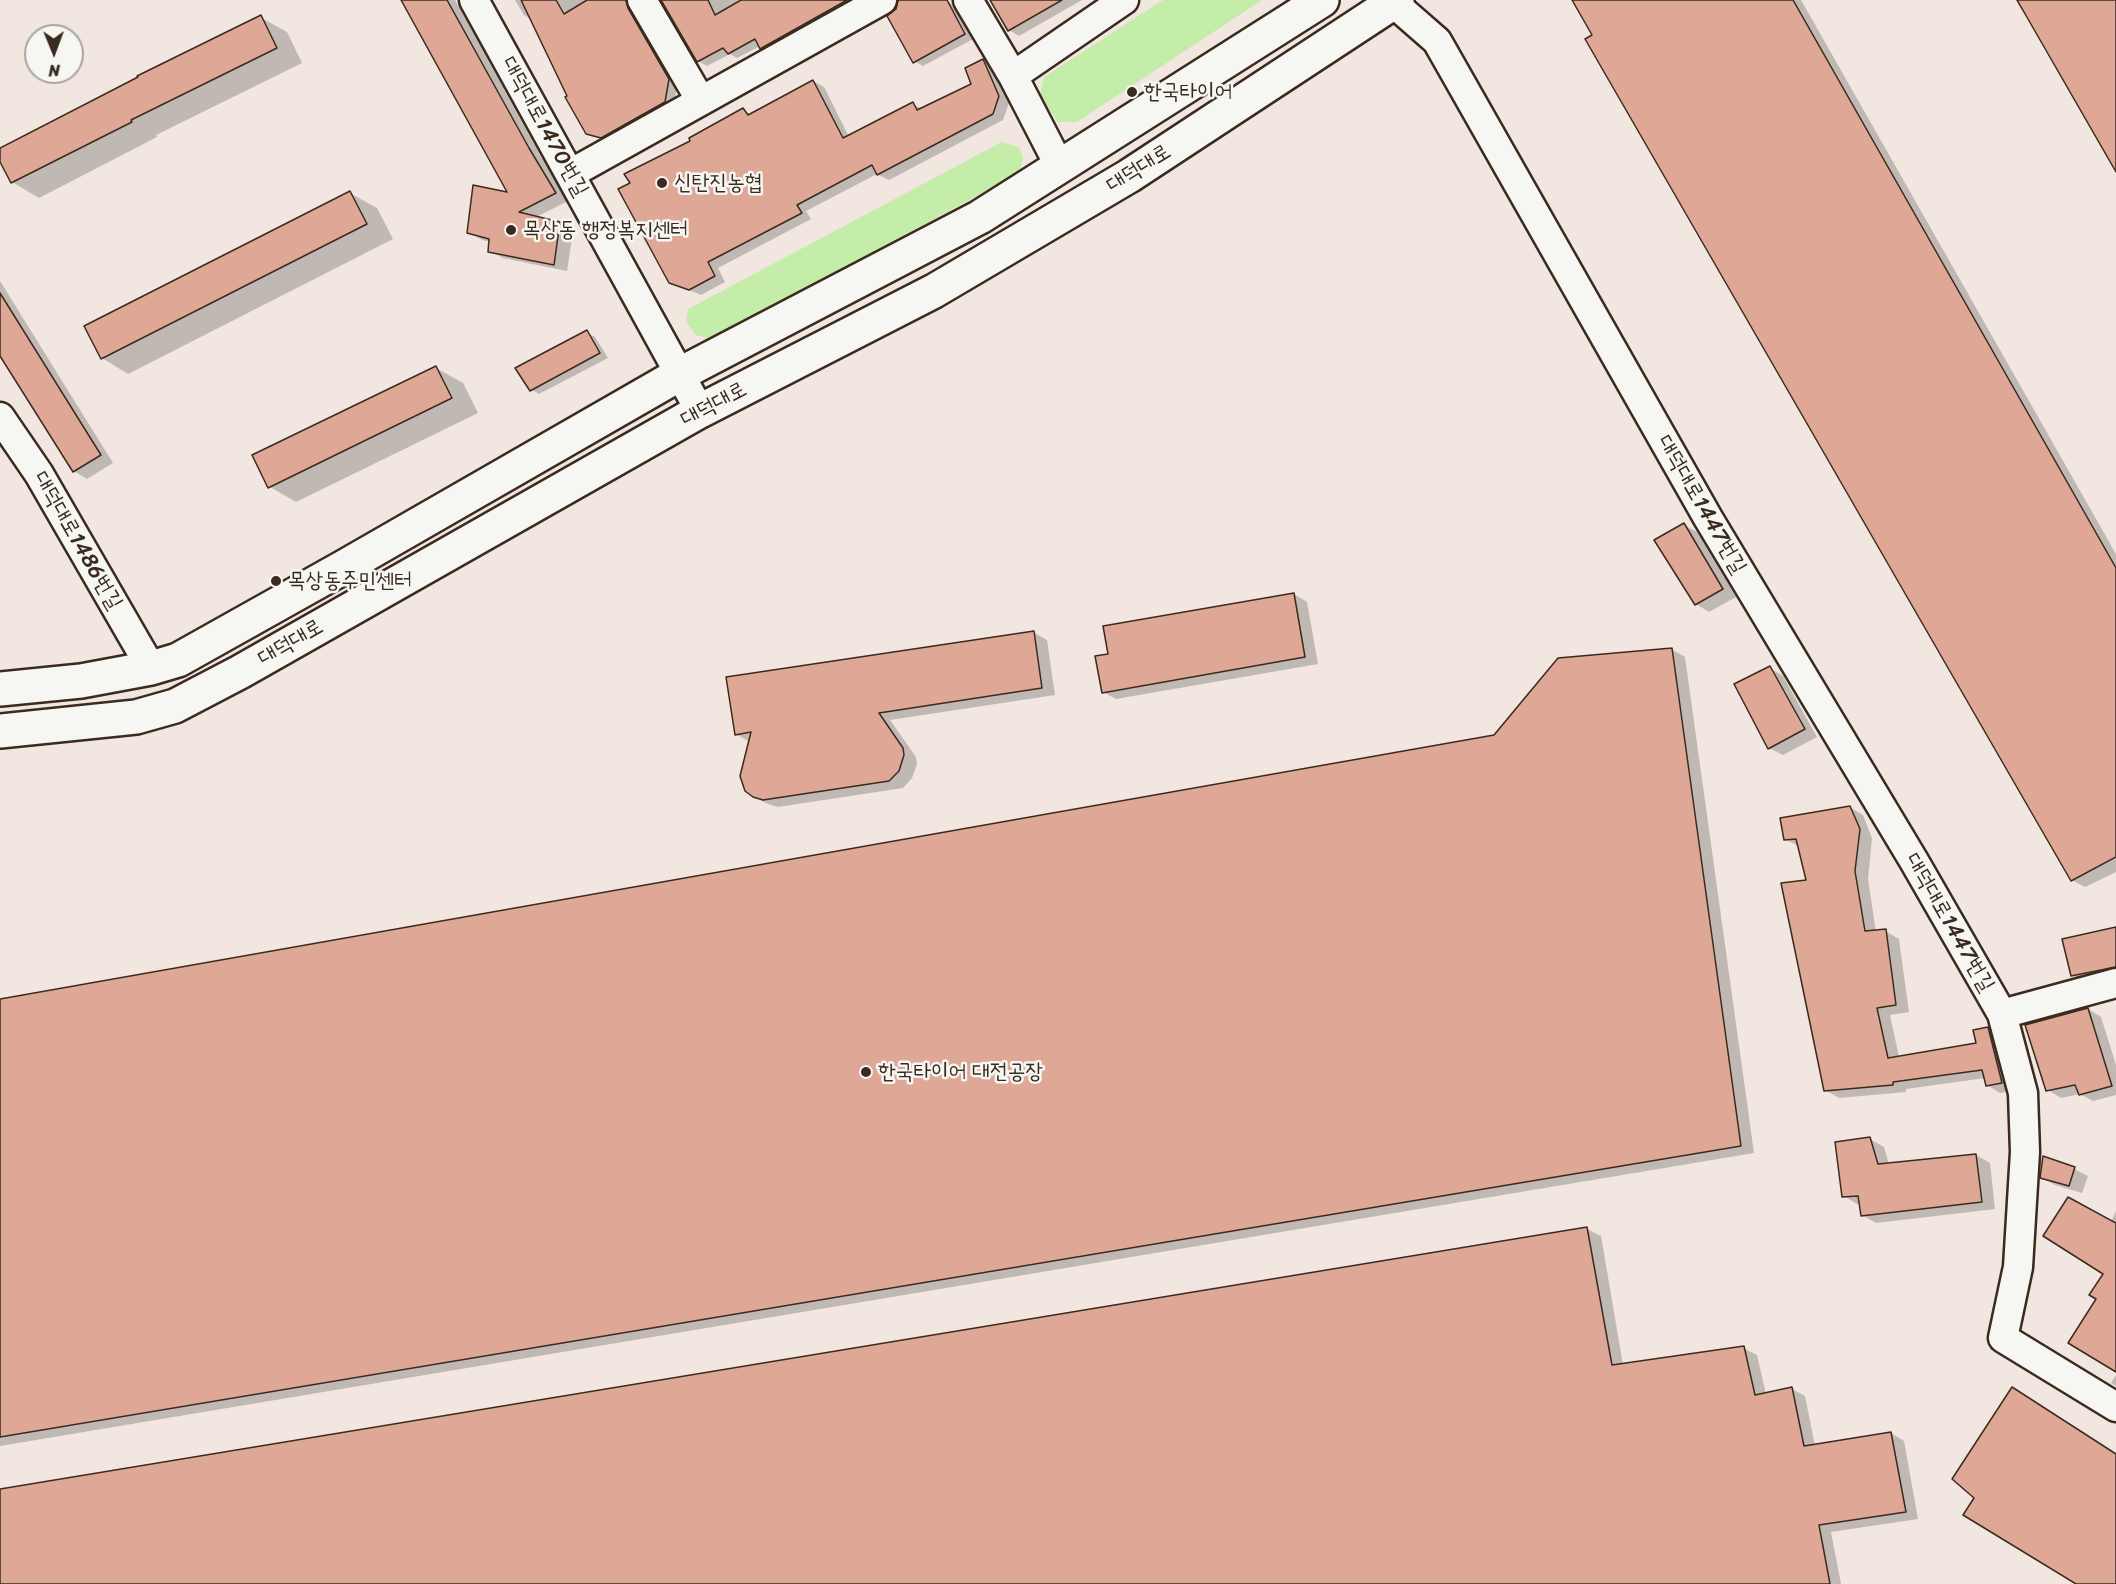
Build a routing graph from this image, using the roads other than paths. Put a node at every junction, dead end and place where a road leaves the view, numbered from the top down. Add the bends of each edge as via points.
1 (474, 0) edge
2 (642, 0) edge
3 (882, 0) edge
4 (968, 0) edge
5 (1124, 0) edge
6 (1322, 0) edge
7 (1394, 1) edge
8 (1012, 76) junction
9 (701, 101) junction
10 (1060, 167) junction
11 (570, 174) junction
12 (680, 374) junction
13 (700, 411) junction
14 (0, 417) edge
15 (151, 668) junction
16 (0, 689) edge
17 (0, 731) edge
18 (2116, 982) edge
19 (2002, 1014) junction
20 (2116, 1407) edge

1 - 11 street, 대덕대로1470번길
2 - 9 street
3 - 9 street
4 - 8 street
5 - 8 street
6 - 10 main road, 대덕대로
7 - 13 main road, 대덕대로 via 1129,176 934,291
7 - 19 street, 대덕대로1447번길 via 1437,41 1708,518
8 - 10 street
9 - 11 street
10 - 12 main road, 대덕대로 via 980,216
11 - 12 street, 대덕대로1470번길
12 - 13 street, 대덕대로1470번길
12 - 15 main road, 대덕대로 via 209,643 178,660
13 - 17 main road, 대덕대로 via 175,706 136,717
14 - 15 street, 대덕대로1486번길 via 39,474
15 - 16 main road, 대덕대로 via 81,681
18 - 19 street, 대덕대로1447번길
19 - 20 street, 대덕대로1447번길 via 2023,1093 2025,1152 2018,1267 2003,1338

